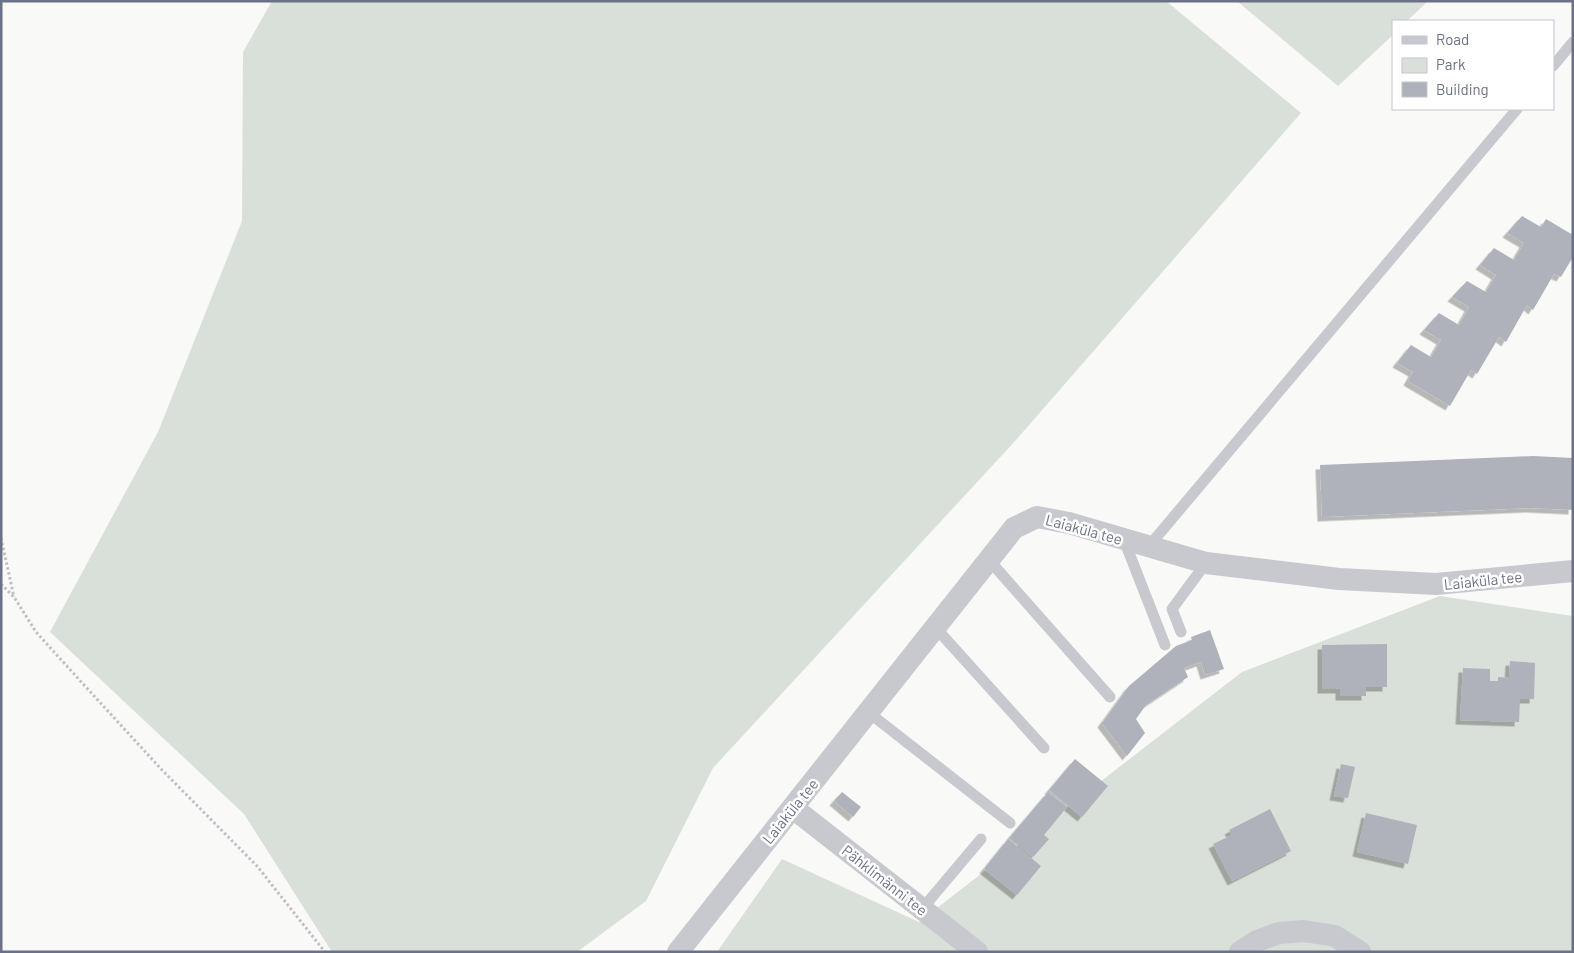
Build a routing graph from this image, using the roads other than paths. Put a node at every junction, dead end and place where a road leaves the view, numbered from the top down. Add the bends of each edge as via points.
1 (1573, 42) edge
2 (1554, 65) edge
3 (1516, 110) edge
4 (1124, 540) junction
5 (1149, 546) junction
6 (989, 560) junction
7 (1206, 564) junction
8 (1573, 571) edge
9 (936, 627) junction
10 (1181, 632) dead end
11 (1165, 645) dead end
12 (1110, 697) dead end
13 (868, 712) junction
14 (1044, 748) dead end
15 (792, 808) junction
16 (1010, 823) dead end
17 (981, 839) dead end
18 (922, 909) junction
19 (678, 952) edge
20 (978, 952) edge
21 (1240, 952) edge
22 (1360, 952) edge

1 - 2 lane
3 - 5 lane
4 - 5 street, Laiaküla tee
4 - 6 street, Laiaküla tee via 1037,517 1014,528
4 - 11 lane
5 - 7 street, Laiaküla tee
6 - 9 street, Laiaküla tee
6 - 12 lane
7 - 8 street, Laiaküla tee via 1339,579 1436,584
7 - 10 lane via 1172,609
9 - 13 street, Laiaküla tee
9 - 14 lane
13 - 15 street, Laiaküla tee
13 - 16 lane
15 - 18 street, Pähklimänni tee
15 - 19 street, Laiaküla tee
17 - 18 lane
18 - 20 street, Pähklimänni tee
21 - 22 street via 1279,933 1304,931 1335,936

